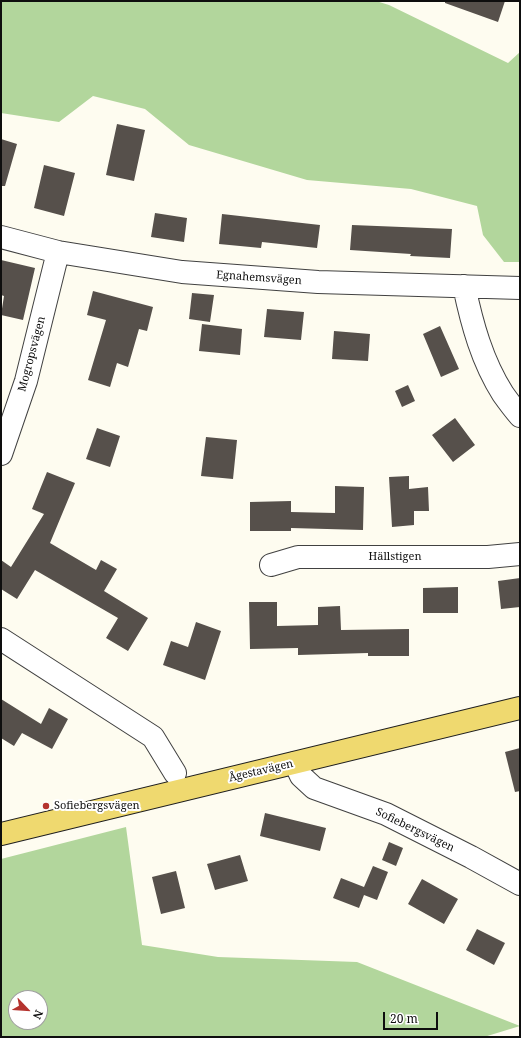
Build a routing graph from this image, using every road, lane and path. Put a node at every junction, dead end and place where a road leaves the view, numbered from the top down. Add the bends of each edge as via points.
1 (1, 237) edge
2 (58, 252) junction
3 (464, 286) junction
4 (520, 288) edge
5 (520, 416) edge
6 (1, 454) edge
7 (520, 554) edge
8 (271, 565) dead end
9 (1, 639) edge
10 (520, 708) edge
11 (295, 763) junction
12 (175, 773) dead end
13 (1, 834) edge
14 (520, 884) edge

1 - 2 street, Egnahemsvägen
2 - 3 street, Egnahemsvägen via 182,272 318,282
2 - 6 street, Mogropsvägen via 26,381
3 - 4 street, Egnahemsvägen
3 - 5 street via 471,320 485,358 503,394
7 - 8 street, Hällstigen via 488,557 298,557
9 - 12 street via 153,737
10 - 11 main road, Ågestavägen
11 - 13 main road, Ågestavägen
11 - 14 street, Sofiebergsvägen via 301,776 314,788 386,814

